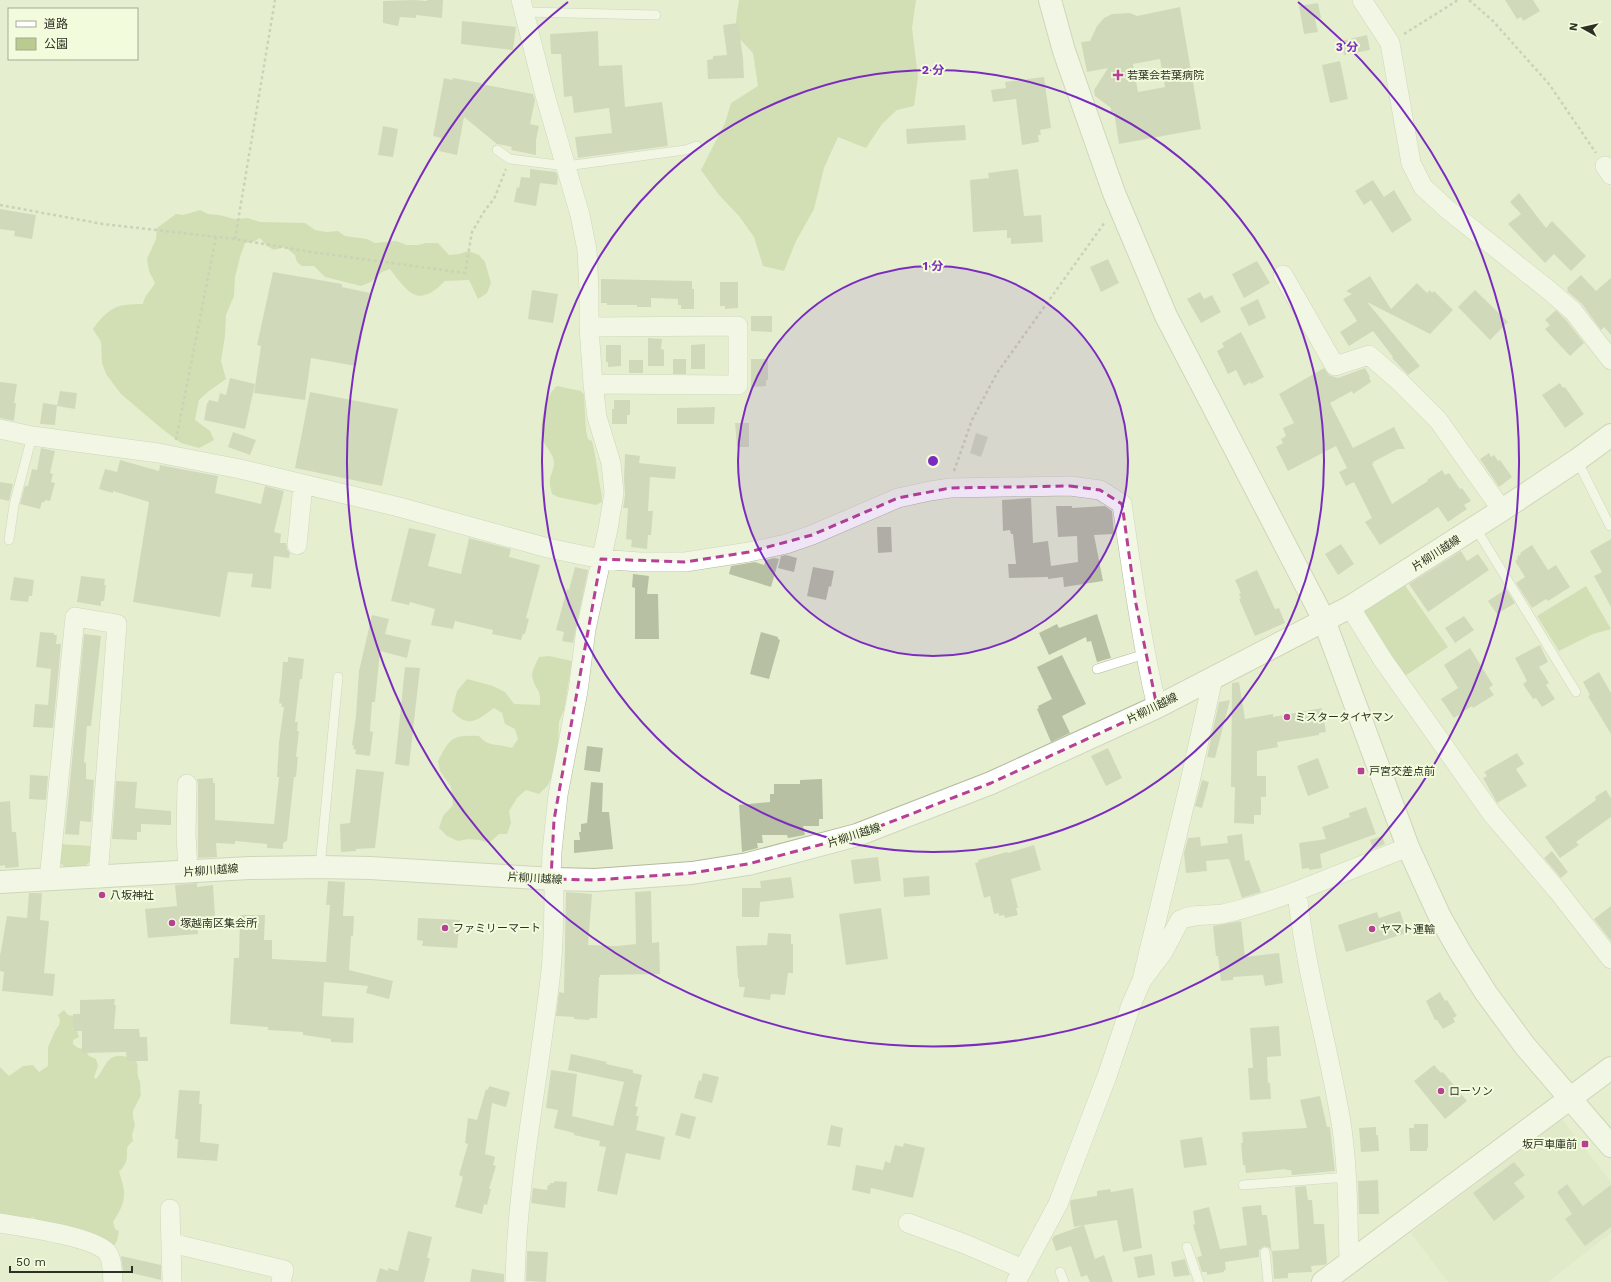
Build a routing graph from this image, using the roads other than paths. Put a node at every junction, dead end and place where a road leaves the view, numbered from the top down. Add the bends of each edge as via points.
1 (1050, 0) edge
2 (1362, 0) edge
3 (522, 6) edge
4 (656, 15) dead end
5 (697, 146) dead end
6 (497, 150) dead end
7 (566, 166) junction
8 (1283, 275) dead end
9 (589, 327) junction
10 (1611, 360) edge
11 (593, 384) junction
12 (0, 429) edge
13 (1611, 435) edge
14 (32, 436) junction
15 (1577, 460) junction
16 (303, 485) junction
17 (1502, 510) junction
18 (1610, 526) dead end
19 (1476, 527) junction
20 (9, 540) dead end
21 (296, 545) dead end
22 (601, 559) junction
23 (1350, 607) junction
24 (1324, 620) junction
25 (1145, 654) junction
26 (1097, 669) dead end
27 (338, 677) dead end
28 (1213, 678) junction
29 (1576, 692) dead end
30 (1157, 707) junction
31 (186, 784) dead end
32 (1408, 846) junction
33 (320, 867) junction
34 (188, 872) junction
35 (98, 878) junction
36 (552, 879) junction
37 (49, 880) junction
38 (0, 882) edge
39 (1297, 891) junction
40 (1611, 959) edge
41 (1142, 980) junction
42 (1611, 1068) edge
43 (1570, 1099) junction
44 (1611, 1146) edge
45 (1346, 1176) junction
46 (1243, 1186) dead end
47 (170, 1209) dead end
48 (0, 1223) edge
49 (908, 1223) dead end
50 (171, 1244) junction
51 (1187, 1247) dead end
52 (1265, 1252) dead end
53 (1349, 1262) junction
54 (1060, 1272) dead end
55 (1019, 1276) edge
56 (113, 1282) edge
57 (172, 1282) edge
58 (281, 1282) edge
59 (515, 1282) edge
60 (1064, 1282) edge
61 (1199, 1282) edge
62 (1268, 1282) edge
63 (1323, 1282) edge

1 - 24 main road via 1064,51 1118,204 1166,316
2 - 10 street via 1390,43 1411,163 1423,187 1573,312
3 - 4 lane
3 - 7 street
5 - 7 lane via 685,150
6 - 7 lane via 510,159
7 - 9 street via 587,250
8 - 17 street via 1335,366 1369,355 1438,420
9 - 11 street
9 - 11 street via 738,326 738,385
11 - 22 street via 597,417 610,463 614,493
12 - 14 street
13 - 15 main road, 片柳川越線
14 - 16 street via 173,456
14 - 20 lane via 14,505
15 - 17 main road, 片柳川越線
15 - 18 lane
16 - 21 street
16 - 22 street via 325,488 548,548
17 - 19 main road, 片柳川越線
19 - 23 main road, 片柳川越線
19 - 29 lane
22 - 25 street via 685,562 749,552 812,535 898,498 950,488 1070,486 1100,490 1122,504
22 - 36 street via 586,629 573,720 557,801
23 - 24 main road, 片柳川越線
23 - 40 street via 1383,660 1492,814 1557,890
24 - 28 main road, 片柳川越線
24 - 32 main road
25 - 26 lane
25 - 30 street
27 - 33 lane
28 - 30 main road, 片柳川越線
28 - 41 street
30 - 36 main road, 片柳川越線 via 990,783 857,835 748,864 699,872 595,880
31 - 34 street
32 - 39 street
32 - 43 main road via 1440,917 1482,988 1525,1046
33 - 34 main road, 片柳川越線
33 - 36 main road, 片柳川越線
34 - 35 main road, 片柳川越線
35 - 37 main road, 片柳川越線
35 - 37 street via 117,624 75,617
36 - 59 street via 551,969 526,1147
37 - 38 main road, 片柳川越線
39 - 41 street via 1247,909 1193,915 1180,920 1163,952
39 - 45 street via 1301,926 1342,1129
41 - 55 street via 1058,1204
42 - 43 main road
43 - 44 main road
43 - 53 main road
45 - 46 lane
45 - 53 street
47 - 50 street
48 - 56 street via 81,1238 99,1246 108,1253
49 - 55 street via 965,1244
50 - 57 street
50 - 58 street via 284,1270
51 - 61 lane
52 - 62 lane
53 - 63 main road
54 - 60 lane

